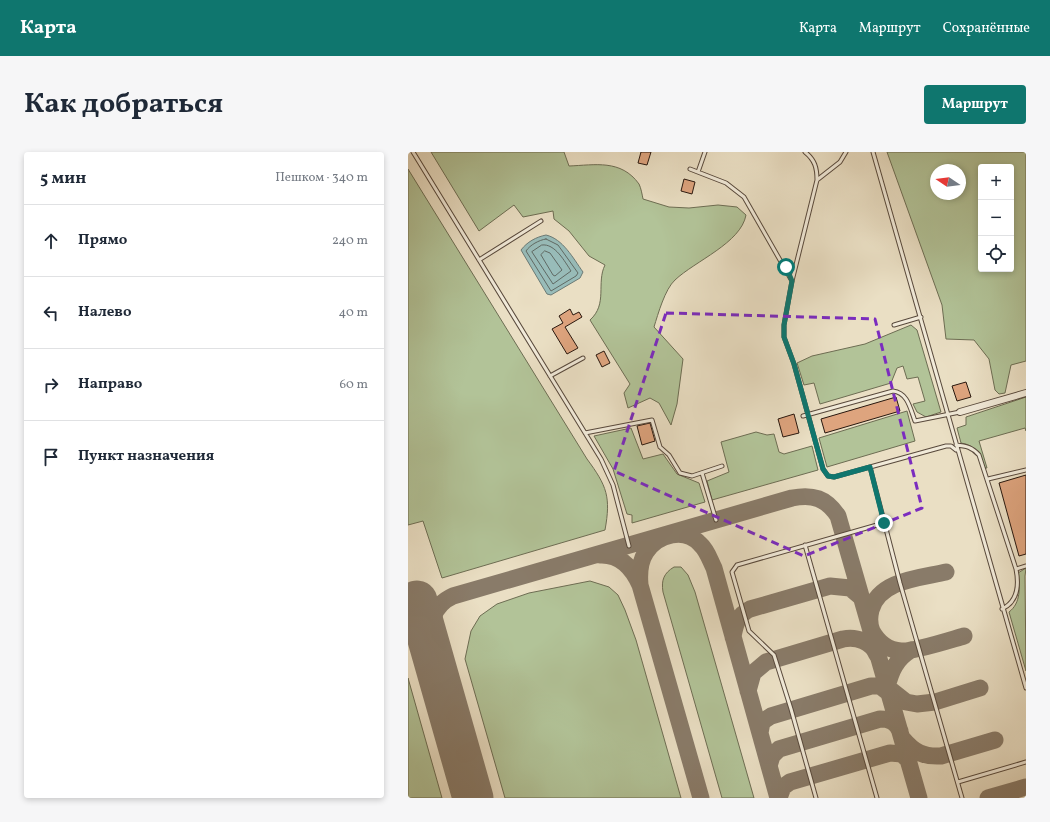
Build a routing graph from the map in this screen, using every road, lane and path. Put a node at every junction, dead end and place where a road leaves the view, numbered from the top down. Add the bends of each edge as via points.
1 (414, 152) edge
2 (705, 152) edge
3 (805, 152) edge
4 (846, 152) edge
5 (873, 152) edge
6 (690, 169) dead end
7 (698, 172) junction
8 (817, 180) junction
9 (541, 222) dead end
10 (479, 260) junction
11 (792, 281) junction
12 (921, 317) junction
13 (894, 325) dead end
14 (583, 358) dead end
15 (550, 376) junction
16 (1026, 393) edge
17 (960, 412) joint
18 (808, 414) junction
19 (948, 415) junction
20 (803, 416) dead end
21 (585, 433) junction
22 (956, 445) junction
23 (957, 452) junction
24 (722, 466) dead end
25 (870, 467) junction
26 (1026, 470) edge
27 (702, 473) junction
28 (988, 479) junction
29 (716, 520) dead end
30 (884, 523) junction
31 (805, 545) junction
32 (629, 546) dead end
33 (1026, 566) edge
34 (1016, 569) junction
35 (1002, 609) junction
36 (1026, 688) edge
37 (1026, 762) edge
38 (958, 782) junction
39 (816, 798) edge
40 (877, 798) edge
41 (962, 798) edge

1 - 10 lane
2 - 7 lane
3 - 8 lane via 816,167
4 - 8 lane via 840,162
5 - 12 lane
6 - 7 lane
7 - 11 lane via 726,183 744,198
8 - 11 lane
9 - 10 lane
10 - 15 lane
11 - 18 lane via 784,337
12 - 13 lane
12 - 19 lane
14 - 15 lane
15 - 21 lane
16 - 17 street
17 - 19 lane
18 - 19 lane via 893,391 905,396 915,421
18 - 20 lane
18 - 25 lane via 823,469 828,476 834,477
19 - 22 lane
21 - 27 lane via 652,420 660,447 669,455 680,473 692,476
21 - 32 lane via 610,478
22 - 23 lane
22 - 28 lane via 974,449
23 - 25 lane via 951,446 946,446
23 - 35 lane
24 - 27 lane
25 - 30 lane
26 - 28 lane
27 - 29 lane
28 - 34 lane
30 - 31 lane
30 - 38 lane
31 - 39 lane via 737,565 732,572 749,631 774,655 792,709
31 - 40 lane
33 - 34 lane
34 - 35 lane via 1018,588 1009,606
35 - 36 lane
37 - 38 lane
38 - 41 lane

